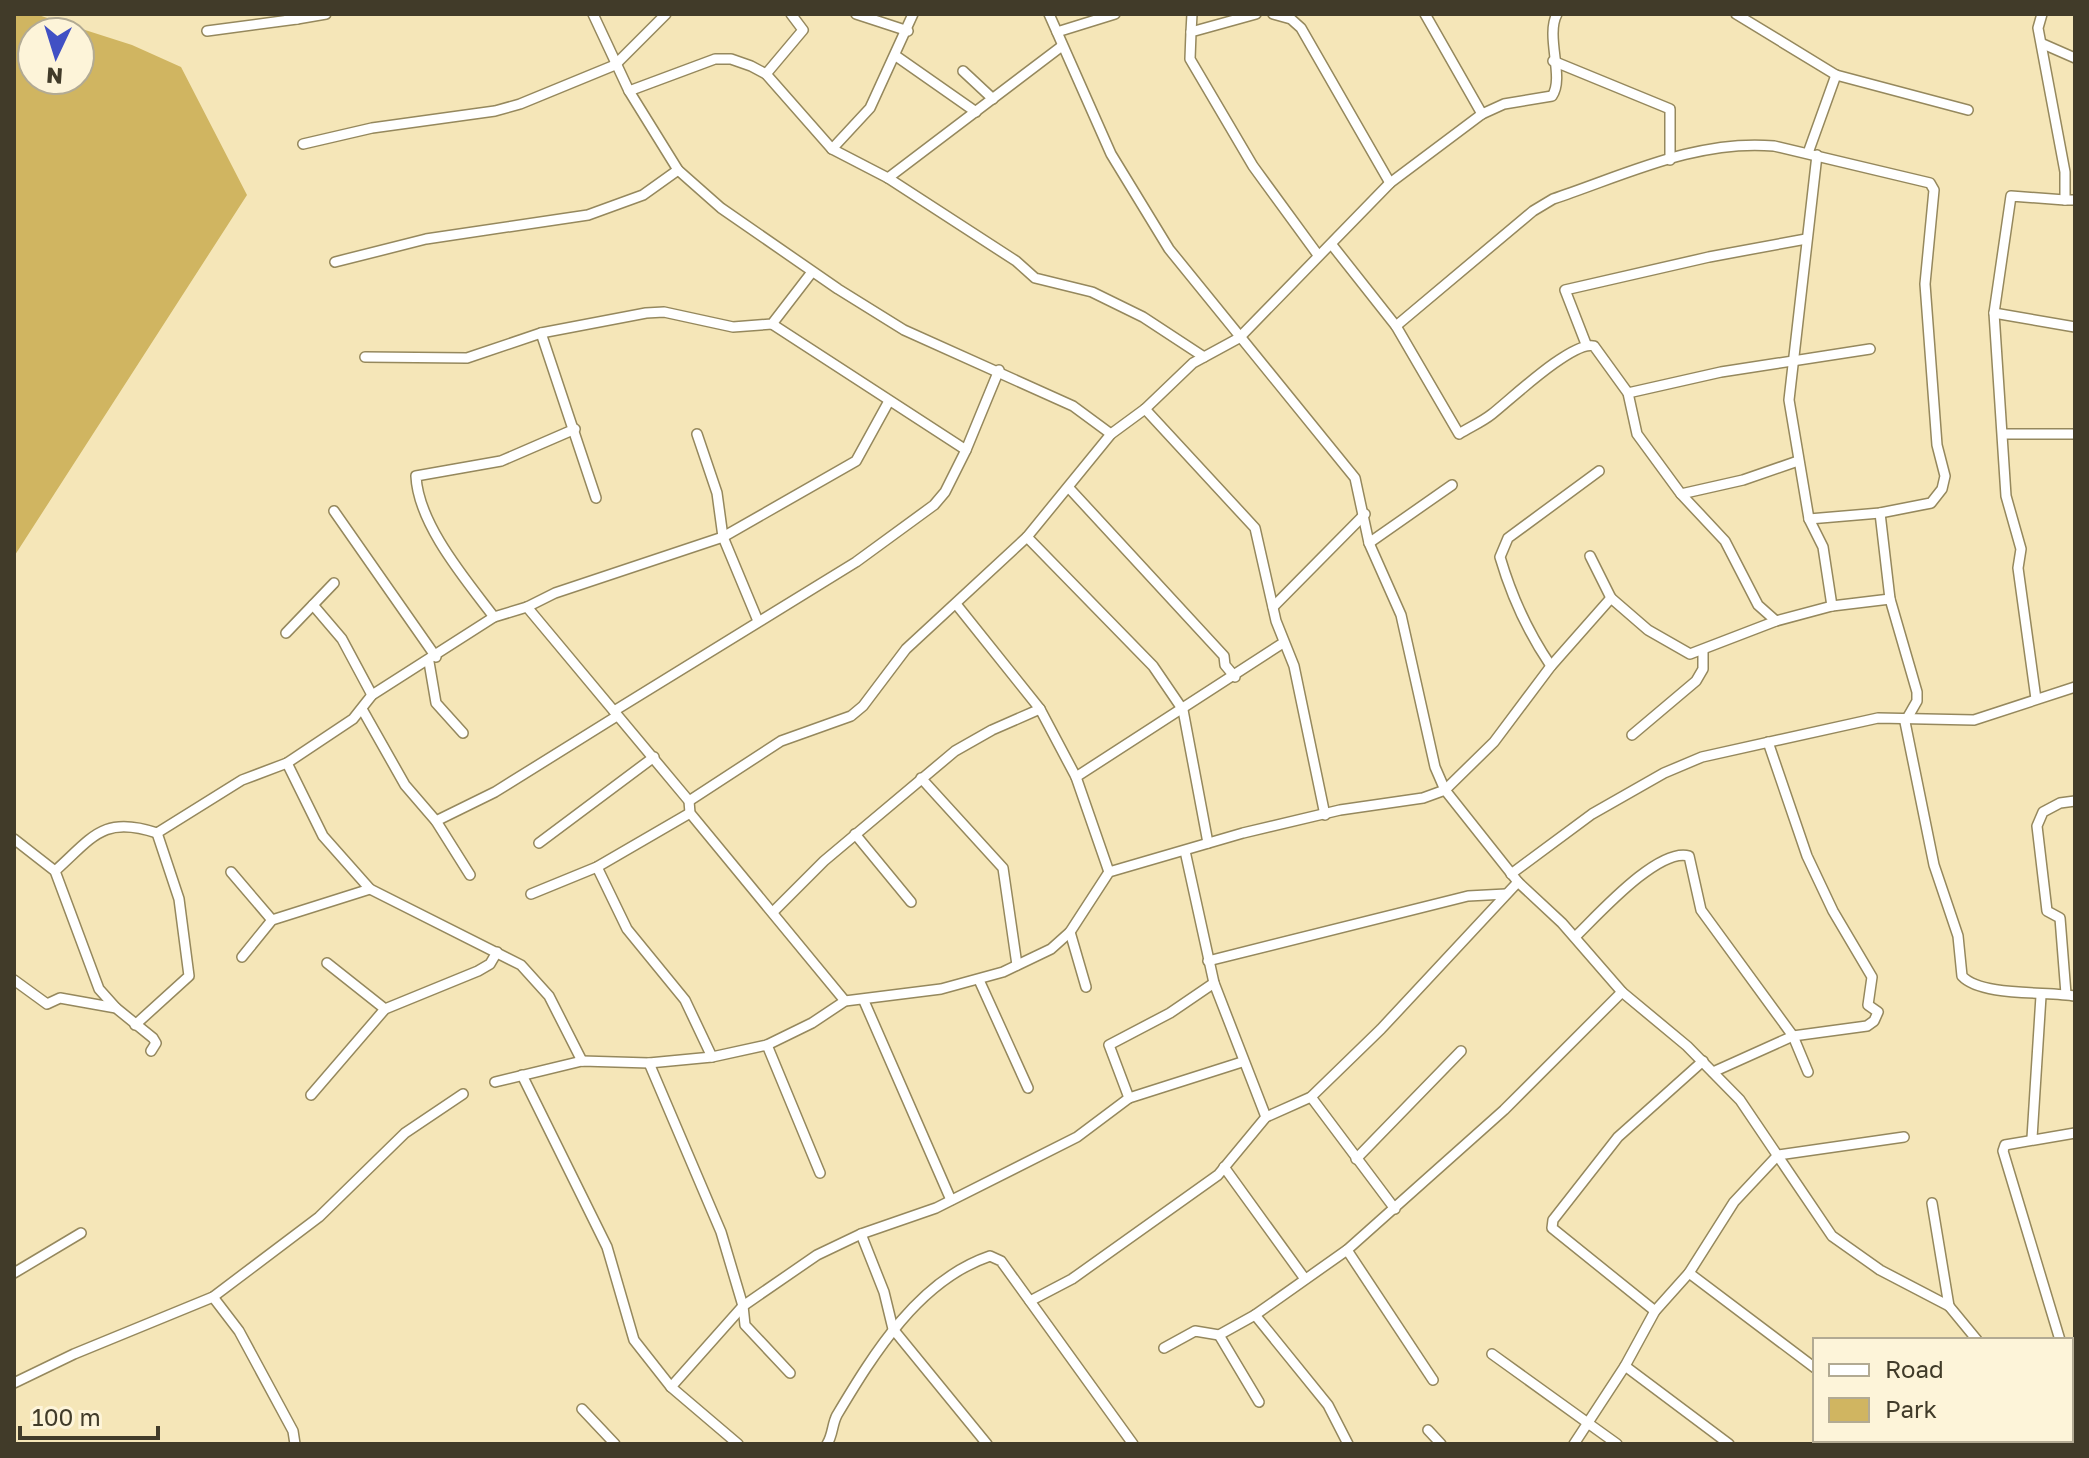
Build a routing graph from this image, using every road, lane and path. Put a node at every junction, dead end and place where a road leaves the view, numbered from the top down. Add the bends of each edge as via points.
1 (326, 14) edge
2 (593, 14) edge
3 (666, 14) edge
4 (791, 14) edge
5 (856, 14) edge
6 (913, 14) edge
7 (1049, 14) edge
8 (1115, 14) edge
9 (1192, 14) edge
10 (1256, 14) edge
11 (1273, 14) edge
12 (1425, 14) edge
13 (1736, 14) edge
14 (2042, 14) edge
15 (1555, 15) edge
16 (293, 17) edge
17 (207, 31) dead end
18 (908, 31) junction
19 (1057, 32) junction
20 (1191, 32) junction
21 (2043, 44) junction
22 (1062, 46) junction
23 (896, 56) junction
24 (2075, 58) edge
25 (1553, 61) junction
26 (615, 65) junction
27 (963, 71) dead end
28 (766, 74) junction
29 (1836, 75) junction
30 (629, 91) junction
31 (993, 99) junction
32 (1968, 110) dead end
33 (976, 112) junction
34 (1482, 114) junction
35 (303, 144) dead end
36 (832, 149) junction
37 (1812, 154) junction
38 (1670, 160) junction
39 (678, 170) junction
40 (888, 178) junction
41 (1390, 183) junction
42 (2070, 200) edge
43 (1806, 239) junction
44 (1332, 245) junction
45 (1318, 255) junction
46 (335, 262) dead end
47 (812, 272) junction
48 (1994, 313) junction
49 (772, 324) junction
50 (1396, 326) junction
51 (2075, 327) edge
52 (541, 333) junction
53 (1239, 338) junction
54 (1586, 344) junction
55 (1870, 349) dead end
56 (365, 357) dead end
57 (1204, 357) junction
58 (1792, 361) junction
59 (999, 370) junction
60 (1628, 393) junction
61 (889, 401) junction
62 (1145, 409) junction
63 (575, 429) junction
64 (697, 434) dead end
65 (1111, 434) junction
66 (2004, 434) junction
67 (2075, 434) edge
68 (966, 450) junction
69 (1798, 461) junction
70 (1599, 471) dead end
71 (1452, 485) dead end
72 (1069, 488) junction
73 (1681, 494) junction
74 (596, 498) dead end
75 (334, 511) dead end
76 (1880, 513) junction
77 (1365, 514) junction
78 (1809, 519) junction
79 (723, 537) junction
80 (1027, 537) junction
81 (1369, 543) junction
82 (1590, 556) dead end
83 (334, 583) dead end
84 (1611, 598) junction
85 (1890, 599) junction
86 (956, 604) junction
87 (313, 605) junction
88 (1832, 606) junction
89 (527, 607) junction
90 (1273, 607) junction
91 (494, 617) junction
92 (758, 621) junction
93 (1776, 621) junction
94 (286, 633) dead end
95 (1283, 643) junction
96 (1703, 651) junction
97 (433, 660) junction
98 (1551, 666) junction
99 (1235, 677) junction
100 (2075, 687) edge
101 (372, 695) junction
102 (2036, 699) junction
103 (362, 709) junction
104 (1040, 709) junction
105 (1183, 710) junction
106 (616, 713) junction
107 (1905, 722) junction
108 (463, 733) dead end
109 (1632, 735) dead end
110 (1768, 742) junction
111 (654, 757) junction
112 (287, 763) junction
113 (1076, 777) junction
114 (921, 778) junction
115 (1445, 790) junction
116 (689, 801) junction
117 (2075, 801) edge
118 (690, 813) junction
119 (1325, 815) junction
120 (436, 821) junction
121 (157, 833) junction
122 (855, 834) junction
123 (14, 839) edge
124 (539, 843) dead end
125 (1208, 843) junction
126 (1185, 851) junction
127 (597, 867) junction
128 (55, 871) junction
129 (231, 872) dead end
130 (1109, 872) junction
131 (1511, 874) junction
132 (470, 875) dead end
133 (1518, 882) junction
134 (370, 889) junction
135 (531, 894) dead end
136 (1506, 894) junction
137 (911, 902) dead end
138 (773, 912) junction
139 (272, 920) junction
140 (1070, 932) junction
141 (1575, 937) junction
142 (497, 952) junction
143 (242, 957) dead end
144 (1208, 961) junction
145 (327, 963) dead end
146 (1017, 965) junction
147 (14, 980) edge
148 (979, 980) junction
149 (1214, 983) junction
150 (1086, 987) dead end
151 (1622, 992) junction
152 (2071, 995) edge
153 (2041, 996) junction
154 (845, 1001) junction
155 (864, 1001) junction
156 (116, 1008) junction
157 (385, 1009) junction
158 (135, 1025) junction
159 (1793, 1036) junction
160 (767, 1045) junction
161 (151, 1051) dead end
162 (1461, 1051) dead end
163 (712, 1057) junction
164 (582, 1061) junction
165 (1703, 1061) junction
166 (1242, 1062) junction
167 (649, 1063) junction
168 (1713, 1072) junction
169 (1808, 1072) dead end
170 (522, 1075) junction
171 (495, 1082) dead end
172 (1028, 1088) dead end
173 (463, 1094) dead end
174 (311, 1095) dead end
175 (1311, 1097) junction
176 (1129, 1098) junction
177 (1266, 1117) junction
178 (2075, 1133) edge
179 (1904, 1137) dead end
180 (2032, 1138) junction
181 (1778, 1155) junction
182 (1356, 1159) junction
183 (1224, 1167) junction
184 (820, 1173) dead end
185 (951, 1200) junction
186 (1932, 1203) dead end
187 (1395, 1209) junction
188 (81, 1233) dead end
189 (861, 1234) junction
190 (1347, 1250) junction
191 (14, 1273) edge
192 (1689, 1273) junction
193 (1305, 1279) junction
194 (213, 1297) junction
195 (1030, 1301) junction
196 (743, 1306) junction
197 (1949, 1306) junction
198 (1655, 1311) junction
199 (1255, 1315) junction
200 (893, 1329) junction
201 (1219, 1335) junction
202 (1975, 1338) edge
203 (2059, 1338) edge
204 (1164, 1348) dead end
205 (1492, 1354) dead end
206 (1625, 1366) junction
207 (1813, 1366) edge
208 (790, 1373) dead end
209 (1433, 1380) dead end
210 (14, 1383) edge
211 (671, 1387) junction
212 (1259, 1402) dead end
213 (582, 1409) dead end
214 (1588, 1424) junction
215 (1428, 1430) dead end
216 (295, 1444) edge
217 (615, 1444) edge
218 (738, 1444) edge
219 (827, 1444) edge
220 (987, 1444) edge
221 (1133, 1444) edge
222 (1348, 1444) edge
223 (1441, 1444) edge
224 (1574, 1444) edge
225 (1617, 1444) edge
226 (1729, 1444) edge

1 - 16 street
2 - 26 street
3 - 26 street
4 - 28 street via 803,30
5 - 18 street
6 - 18 street
7 - 19 street
8 - 19 street
9 - 20 street
10 - 20 street
11 - 41 street via 1301,28
12 - 34 street
13 - 29 street
14 - 21 street via 2038,28
15 - 25 street
16 - 17 street
18 - 23 street
19 - 22 street
20 - 45 street via 1188,48 1198,73 1253,166
21 - 24 street
21 - 42 street
22 - 31 street
22 - 53 street via 1124,179 1169,249
23 - 33 street
23 - 36 street via 870,108
25 - 34 street via 1557,83 1552,96 1504,104
25 - 38 street via 1670,109
26 - 30 street
26 - 35 street via 495,111 372,128
27 - 31 street
28 - 30 street via 731,59 715,59
28 - 36 street
29 - 32 street
29 - 37 street
30 - 39 street
31 - 33 street
33 - 40 street
34 - 41 street
36 - 40 street
37 - 38 street via 1722,144
37 - 43 street
37 - 76 street via 1930,183 1934,190 1925,284 1937,445 1945,476 1931,503
38 - 50 street via 1543,205
39 - 46 street via 643,195 588,215 426,239
39 - 47 street via 721,208
40 - 57 street via 1035,278 1092,292
41 - 44 street
42 - 48 street via 2011,196
43 - 54 street via 1565,290
43 - 58 street
44 - 45 street
44 - 50 street
45 - 53 street
47 - 49 street
47 - 59 street via 904,330
48 - 51 street
48 - 66 street
49 - 52 street via 733,327 664,312
49 - 61 street
50 - 54 street via 1459,434
52 - 56 street via 467,358
52 - 63 street
53 - 57 street
53 - 77 street via 1355,478
54 - 60 street via 1594,346
55 - 58 street
57 - 62 street
58 - 60 street
58 - 69 street via 1789,400
59 - 65 street via 1073,406
59 - 68 street
60 - 73 street via 1637,434
61 - 68 street
61 - 79 street via 856,461
62 - 65 street
62 - 90 street via 1255,528
63 - 74 street
63 - 91 street via 501,461 416,476 421,505 451,559
64 - 79 street via 717,493
65 - 72 street
66 - 67 street
66 - 102 street via 2006,496 2021,549 2018,568
68 - 92 street via 945,492 924,514
69 - 73 street
69 - 78 street
70 - 98 street via 1508,538 1500,557 1528,633
71 - 81 street
72 - 80 street
72 - 99 street via 1224,656
73 - 93 street via 1725,541 1758,605
75 - 97 street
76 - 78 street
76 - 85 street
77 - 81 street
77 - 90 street
78 - 88 street via 1823,547
79 - 89 street
79 - 92 street
80 - 86 street
80 - 105 street via 1153,666
81 - 115 street via 1401,615 1435,767
82 - 84 street
83 - 87 street
84 - 96 street via 1670,646 1690,654
84 - 98 street
85 - 88 street
85 - 107 street via 1917,692
86 - 104 street
86 - 116 street via 906,649 851,716 781,741
87 - 94 street
87 - 101 street via 342,639
88 - 93 street
89 - 91 street
89 - 106 street
90 - 95 street
91 - 97 street
92 - 106 street
93 - 96 street
95 - 99 street
95 - 119 street via 1294,666
96 - 109 street via 1703,669 1696,681
97 - 101 street
97 - 108 street via 436,703
98 - 115 street via 1494,742
99 - 105 street
100 - 102 street
101 - 103 street
102 - 107 street via 1974,720
103 - 112 street
103 - 120 street via 405,785
104 - 113 street
104 - 114 street via 972,740
105 - 113 street
105 - 125 street
106 - 111 street
106 - 120 street via 495,792
107 - 110 street via 1878,718
107 - 153 street via 1934,865 1958,936 1962,976 1972,983
110 - 131 street via 1702,757 1664,773 1592,814
110 - 159 street via 1807,856 1872,977 1868,1005 1878,1012 1867,1026
111 - 116 street
111 - 124 street
112 - 121 street via 242,780
112 - 134 street via 323,836
113 - 130 street
114 - 122 street
114 - 146 street via 1003,868
115 - 119 street
115 - 131 street
116 - 118 street
117 - 152 street via 2043,812 2037,826 2047,911 2060,918
118 - 127 street
118 - 138 street
119 - 125 street
120 - 132 street
121 - 128 street via 132,825 107,828
121 - 158 street via 179,899 189,976
122 - 137 street
122 - 138 street
123 - 128 street
125 - 126 street
126 - 130 street
126 - 144 street
127 - 135 street
127 - 163 street via 627,929 685,1000
128 - 156 street via 99,989
129 - 139 street
130 - 140 street
131 - 133 street
133 - 136 street
133 - 141 street
134 - 139 street
134 - 142 street
136 - 144 street via 1468,896
136 - 175 street
138 - 154 street
139 - 143 street
140 - 146 street via 1051,949
140 - 150 street
141 - 151 street
141 - 159 street via 1657,863 1689,856 1701,910
142 - 157 street via 478,971
142 - 164 street via 521,965 549,996
144 - 149 street
145 - 157 street
146 - 148 street
147 - 156 street via 47,1004 60,998
148 - 155 street
148 - 172 street
149 - 166 street
149 - 176 street via 1109,1045
151 - 165 street
151 - 187 street
152 - 153 street
153 - 180 street
154 - 155 street
154 - 160 street
155 - 185 street
156 - 158 street
157 - 174 street
158 - 161 street via 156,1043
159 - 168 street
159 - 169 street
160 - 163 street
160 - 184 street
162 - 182 street
163 - 167 street
164 - 167 street
164 - 170 street
165 - 168 street
165 - 198 street via 1618,1137 1553,1220 1552,1228
166 - 176 street
166 - 177 street
167 - 196 street via 721,1232
168 - 181 street
170 - 171 street
170 - 211 street via 607,1247 634,1340
173 - 194 street via 405,1133 319,1217
175 - 177 street
175 - 182 street
176 - 185 street via 1077,1137
177 - 183 street
178 - 180 street
179 - 181 street
180 - 203 street via 2005,1145 2003,1156
181 - 192 street via 1734,1202
181 - 197 street via 1832,1236 1888,1275
182 - 187 street
183 - 193 street
183 - 195 street via 1072,1279
185 - 189 street
186 - 197 street
187 - 190 street
188 - 191 street
189 - 196 street via 817,1255
189 - 200 street
190 - 193 street
190 - 209 street
192 - 198 street
192 - 207 street
193 - 199 street
194 - 210 street
194 - 216 street via 239,1331
195 - 200 street via 1001,1261 990,1256 951,1272
195 - 221 street
196 - 208 street via 745,1325
196 - 211 street
197 - 202 street
198 - 206 street
199 - 201 street
199 - 222 street via 1328,1405
200 - 219 street via 837,1416
200 - 220 street
201 - 204 street via 1195,1331
201 - 212 street
205 - 214 street
206 - 214 street
206 - 226 street
211 - 218 street
213 - 217 street
214 - 224 street
214 - 225 street
215 - 223 street

